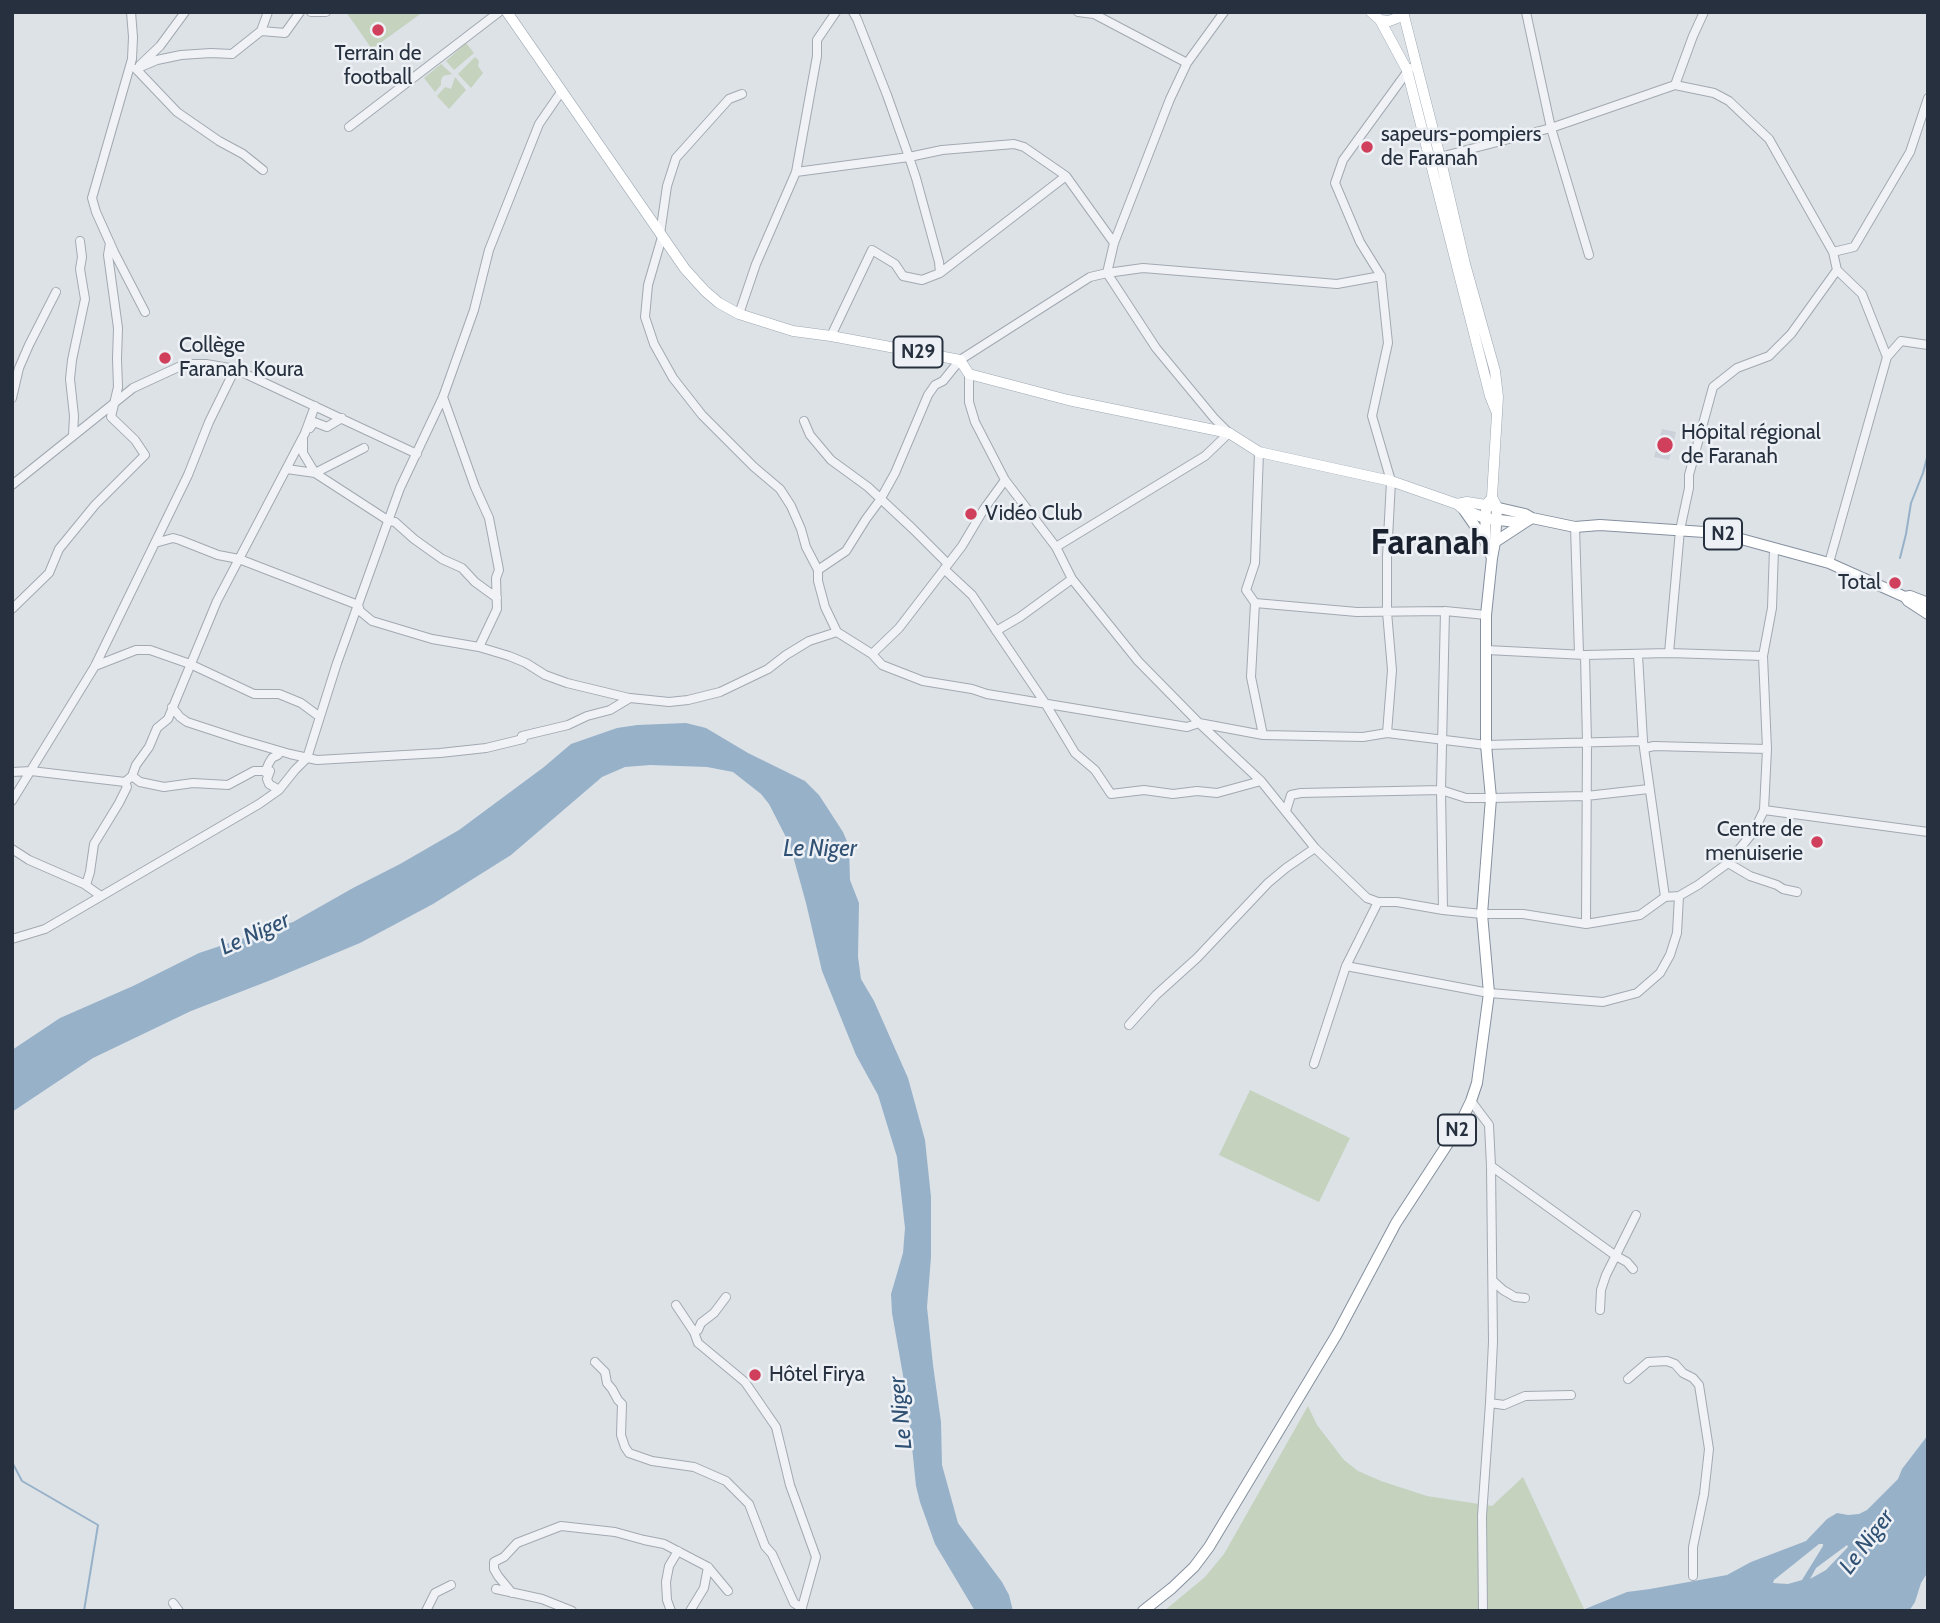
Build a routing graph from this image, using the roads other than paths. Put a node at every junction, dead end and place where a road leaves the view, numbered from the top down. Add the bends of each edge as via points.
1 (131, 12) edge
2 (185, 12) edge
3 (268, 12) edge
4 (300, 12) edge
5 (311, 12) edge
6 (326, 12) edge
7 (499, 12) edge
8 (507, 12) edge
9 (836, 12) edge
10 (853, 12) edge
11 (1079, 12) edge
12 (1224, 12) edge
13 (1402, 12) edge
14 (1526, 12) edge
15 (1704, 12) edge
16 (1095, 13) edge
17 (1373, 15) edge
18 (261, 32) junction
19 (1187, 63) junction
20 (1411, 67) junction
21 (136, 69) junction
22 (1675, 85) junction
23 (561, 92) junction
24 (742, 94) dead end
25 (1928, 98) edge
26 (349, 127) dead end
27 (1551, 128) junction
28 (909, 156) junction
29 (1435, 158) junction
30 (263, 170) dead end
31 (796, 172) junction
32 (1066, 176) junction
33 (661, 236) junction
34 (80, 241) dead end
35 (110, 243) junction
36 (1114, 243) junction
37 (1833, 252) junction
38 (1589, 255) dead end
39 (1837, 270) junction
40 (1107, 272) junction
41 (940, 273) junction
42 (1381, 276) junction
43 (55, 292) dead end
44 (145, 312) dead end
45 (739, 314) junction
46 (831, 336) junction
47 (1928, 345) edge
48 (1887, 356) junction
49 (960, 360) junction
50 (235, 369) junction
51 (969, 374) junction
52 (443, 397) junction
53 (12, 398) edge
54 (116, 403) junction
55 (314, 406) junction
56 (342, 418) junction
57 (804, 421) dead end
58 (305, 433) junction
59 (1229, 433) junction
60 (73, 435) junction
61 (364, 448) dead end
62 (1259, 452) junction
63 (417, 454) junction
64 (287, 470) junction
65 (315, 473) junction
66 (1005, 480) junction
67 (1391, 481) junction
68 (12, 485) edge
69 (880, 500) junction
70 (1492, 503) junction
71 (1461, 507) junction
72 (1491, 519) junction
73 (389, 521) junction
74 (1528, 521) junction
75 (1575, 527) junction
76 (1681, 530) junction
77 (1490, 541) junction
78 (155, 543) junction
79 (1056, 547) junction
80 (1774, 549) junction
81 (240, 559) junction
82 (1829, 563) junction
83 (946, 567) junction
84 (818, 570) junction
85 (1072, 579) junction
86 (1905, 597) junction
87 (497, 598) junction
88 (1255, 603) junction
89 (1928, 603) edge
90 (358, 605) junction
91 (12, 609) edge
92 (1445, 611) junction
93 (1387, 612) junction
94 (1928, 614) edge
95 (1486, 615) junction
96 (996, 631) junction
97 (838, 632) junction
98 (479, 647) junction
99 (1487, 650) junction
100 (1669, 653) junction
101 (872, 654) junction
102 (1582, 654) junction
103 (1638, 655) junction
104 (1763, 656) junction
105 (190, 664) junction
106 (95, 666) junction
107 (630, 698) junction
108 (1045, 703) junction
109 (172, 707) junction
110 (320, 717) junction
111 (1199, 723) junction
112 (1387, 733) junction
113 (1263, 735) junction
114 (1442, 740) junction
115 (1587, 743) junction
116 (1644, 744) junction
117 (1486, 745) junction
118 (1767, 749) junction
119 (279, 751) junction
120 (307, 758) junction
121 (31, 771) junction
122 (12, 772) edge
123 (265, 772) junction
124 (129, 779) junction
125 (1261, 781) junction
126 (1649, 789) junction
127 (279, 790) junction
128 (1441, 790) junction
129 (1587, 796) junction
130 (1490, 798) junction
131 (12, 801) edge
132 (1764, 810) junction
133 (1286, 811) junction
134 (1928, 832) edge
135 (1315, 848) junction
136 (12, 849) edge
137 (1728, 863) junction
138 (86, 886) junction
139 (1797, 892) dead end
140 (101, 896) junction
141 (1679, 896) junction
142 (1665, 897) junction
143 (1378, 902) junction
144 (1443, 910) junction
145 (1482, 914) junction
146 (1586, 924) junction
147 (12, 939) edge
148 (1346, 966) junction
149 (1489, 993) junction
150 (1129, 1025) dead end
151 (1314, 1063) dead end
152 (1471, 1101) junction
153 (1491, 1166) junction
154 (1636, 1215) dead end
155 (1616, 1256) junction
156 (1633, 1269) dead end
157 (1493, 1281) junction
158 (726, 1297) dead end
159 (1525, 1298) dead end
160 (676, 1305) dead end
161 (1600, 1310) dead end
162 (694, 1332) junction
163 (595, 1362) dead end
164 (1628, 1379) dead end
165 (1571, 1395) dead end
166 (1490, 1403) junction
167 (678, 1551) junction
168 (708, 1567) junction
169 (1693, 1576) dead end
170 (451, 1585) dead end
171 (496, 1589) dead end
172 (728, 1591) dead end
173 (512, 1593) junction
174 (173, 1603) dead end
175 (801, 1609) edge
176 (179, 1611) edge
177 (426, 1611) edge
178 (572, 1611) edge
179 (671, 1611) edge
180 (690, 1611) edge
181 (1143, 1611) edge
182 (1483, 1611) edge

1 - 35 street via 132,59 92,198
2 - 21 street
3 - 18 street
4 - 18 street via 285,33
5 - 6 street
7 - 26 street
8 - 23 main road, N29
9 - 31 street via 817,40
10 - 28 street
11 - 16 street
12 - 19 street
13 - 17 main road via 1393,20
13 - 20 main road
14 - 27 street
15 - 22 street
16 - 19 street
17 - 20 main road
18 - 21 street via 232,54 181,55
19 - 36 street
20 - 29 main road
20 - 42 street via 1343,160 1335,183 1360,242
21 - 30 street via 177,112
22 - 27 street
22 - 37 street via 1729,101 1769,139
23 - 33 main road, N29
23 - 52 street via 539,124 489,250 474,310
24 - 33 street via 729,99 677,159 667,186
25 - 37 street via 1910,152 1854,247
27 - 29 street
27 - 38 street
28 - 31 street
28 - 32 street via 1014,144
28 - 41 street
29 - 70 main road via 1495,371 1499,397
31 - 45 street
32 - 36 street
32 - 41 street
33 - 45 main road, N29 via 705,291
33 - 84 street via 645,317 654,344 702,415 780,489
34 - 60 street via 85,299 70,379
35 - 44 street
35 - 54 street via 118,328
36 - 40 street
37 - 39 street
39 - 48 street via 1862,294
39 - 76 street via 1791,334 1769,356 1737,368 1713,387 1689,475
40 - 42 street via 1143,268 1337,284
40 - 49 street via 1090,277
40 - 59 street via 1156,348
41 - 46 street via 922,280 903,276 895,264 872,250
42 - 67 street via 1388,343 1372,416
43 - 53 street via 19,368
45 - 46 main road, N29 via 793,331
46 - 49 main road, N29
47 - 48 street via 1901,341
48 - 82 street
49 - 51 main road, N29
49 - 69 street via 928,395
50 - 54 street via 185,364 133,388
50 - 55 street
50 - 78 street
51 - 59 main road, N29
51 - 66 street via 975,422
52 - 63 street
52 - 87 street via 489,518 499,570
54 - 60 street
54 - 91 street via 111,417 145,455 95,505 59,549 49,573
55 - 56 street
55 - 58 street
56 - 58 street via 327,427 314,422
56 - 63 street
57 - 69 street via 831,460
58 - 64 street
58 - 65 street via 303,453
59 - 62 main road, N29
59 - 79 street via 1205,456
60 - 68 street
61 - 65 street
62 - 67 main road, N29
62 - 88 street via 1255,562 1246,590
63 - 73 street
64 - 65 street
64 - 81 street
65 - 73 street
66 - 79 street
66 - 83 street
67 - 71 main road, N29
67 - 93 street
69 - 83 street
69 - 84 street via 846,551
70 - 71 main road, N2 via 1467,502
70 - 72 highway, N2
70 - 74 highway, N2 via 1525,514
71 - 72 main road, N2
71 - 77 highway
72 - 74 highway, N2
72 - 77 highway, N2
73 - 87 street via 462,568
73 - 90 street
74 - 75 highway, N2
74 - 77 highway
75 - 76 highway, N2
75 - 102 street
76 - 80 highway, N2 via 1719,533
76 - 100 street
77 - 95 highway, N2
78 - 81 street via 173,538
78 - 106 street
79 - 85 street
80 - 82 highway, N2
80 - 104 street via 1772,608
81 - 90 street
81 - 105 street via 216,601
82 - 86 highway, N2
83 - 96 street
83 - 101 street via 899,628
84 - 97 street via 825,607
85 - 96 street
85 - 111 street via 1138,661
86 - 89 highway, N2
86 - 94 highway, N2
87 - 98 street
88 - 93 street
88 - 113 street via 1251,677
90 - 98 street via 372,621
90 - 110 street
92 - 93 street
92 - 95 street
92 - 114 street
93 - 112 street via 1392,670
95 - 99 highway, N2
96 - 108 street
97 - 101 street
97 - 107 street via 809,641 768,669 720,692 669,702
98 - 107 street via 567,683
99 - 102 street
99 - 117 highway, N2
100 - 103 street
100 - 104 street
101 - 108 street via 882,665 923,681
102 - 103 street
102 - 115 street
103 - 116 street
104 - 118 street
105 - 106 street via 150,650 136,650
105 - 109 street
105 - 110 street via 254,694 279,694
106 - 121 street
107 - 120 street via 568,725 486,748
108 - 111 street via 1187,727
108 - 125 street via 1075,753 1095,770 1111,794 1144,790 1217,793
109 - 119 street via 187,722
109 - 124 street
110 - 120 street
111 - 113 street
111 - 125 street
112 - 113 street via 1363,737
112 - 114 street
114 - 117 street
114 - 128 street
115 - 116 street
115 - 117 street
115 - 129 street
116 - 118 street
116 - 126 street
117 - 130 highway, N2
118 - 132 street
119 - 120 street
119 - 123 street
120 - 127 street
121 - 122 street
121 - 124 street
121 - 131 street
123 - 124 street via 254,771 228,785 164,787
123 - 127 street via 270,771 267,779
124 - 138 street via 94,844
125 - 133 street
126 - 129 street
126 - 142 street
127 - 140 street
128 - 130 street via 1466,798
128 - 133 street via 1301,793 1291,796
128 - 144 street
129 - 130 street
129 - 146 street
130 - 145 highway, N2
132 - 134 street
132 - 137 street via 1754,831
133 - 135 street
135 - 143 street via 1367,898
135 - 150 street via 1268,883
136 - 138 street
137 - 139 street
137 - 141 street
138 - 140 street
140 - 147 street via 45,929
141 - 142 street
141 - 149 street via 1671,955 1660,973 1637,993 1603,1002
142 - 146 street via 1640,915
143 - 144 street
143 - 148 street
144 - 145 street
145 - 146 street via 1523,914
145 - 149 highway, N2
148 - 149 street
148 - 151 street
149 - 152 highway, N2
152 - 153 street via 1489,1125
152 - 181 highway, N2 via 1209,1547 1194,1567
153 - 155 street
153 - 157 street
154 - 155 street
155 - 156 street
155 - 161 street via 1601,1290
157 - 159 street via 1515,1297
157 - 166 street
158 - 162 street
160 - 162 street
162 - 175 street via 698,1343 745,1382 776,1427 790,1485 816,1558
163 - 175 street via 622,1404 621,1435 629,1453 694,1468 726,1481 749,1504 765,1546
164 - 169 street via 1648,1362 1667,1361 1699,1385 1709,1449 1693,1547
165 - 166 street via 1525,1396 1504,1405
166 - 182 street via 1482,1516
167 - 168 street
167 - 173 street via 615,1532 561,1526 517,1543 494,1562 498,1576
167 - 179 street via 668,1566 666,1582
168 - 172 street
168 - 180 street via 704,1588
170 - 177 street via 435,1593
171 - 173 street
173 - 178 street
174 - 176 street

